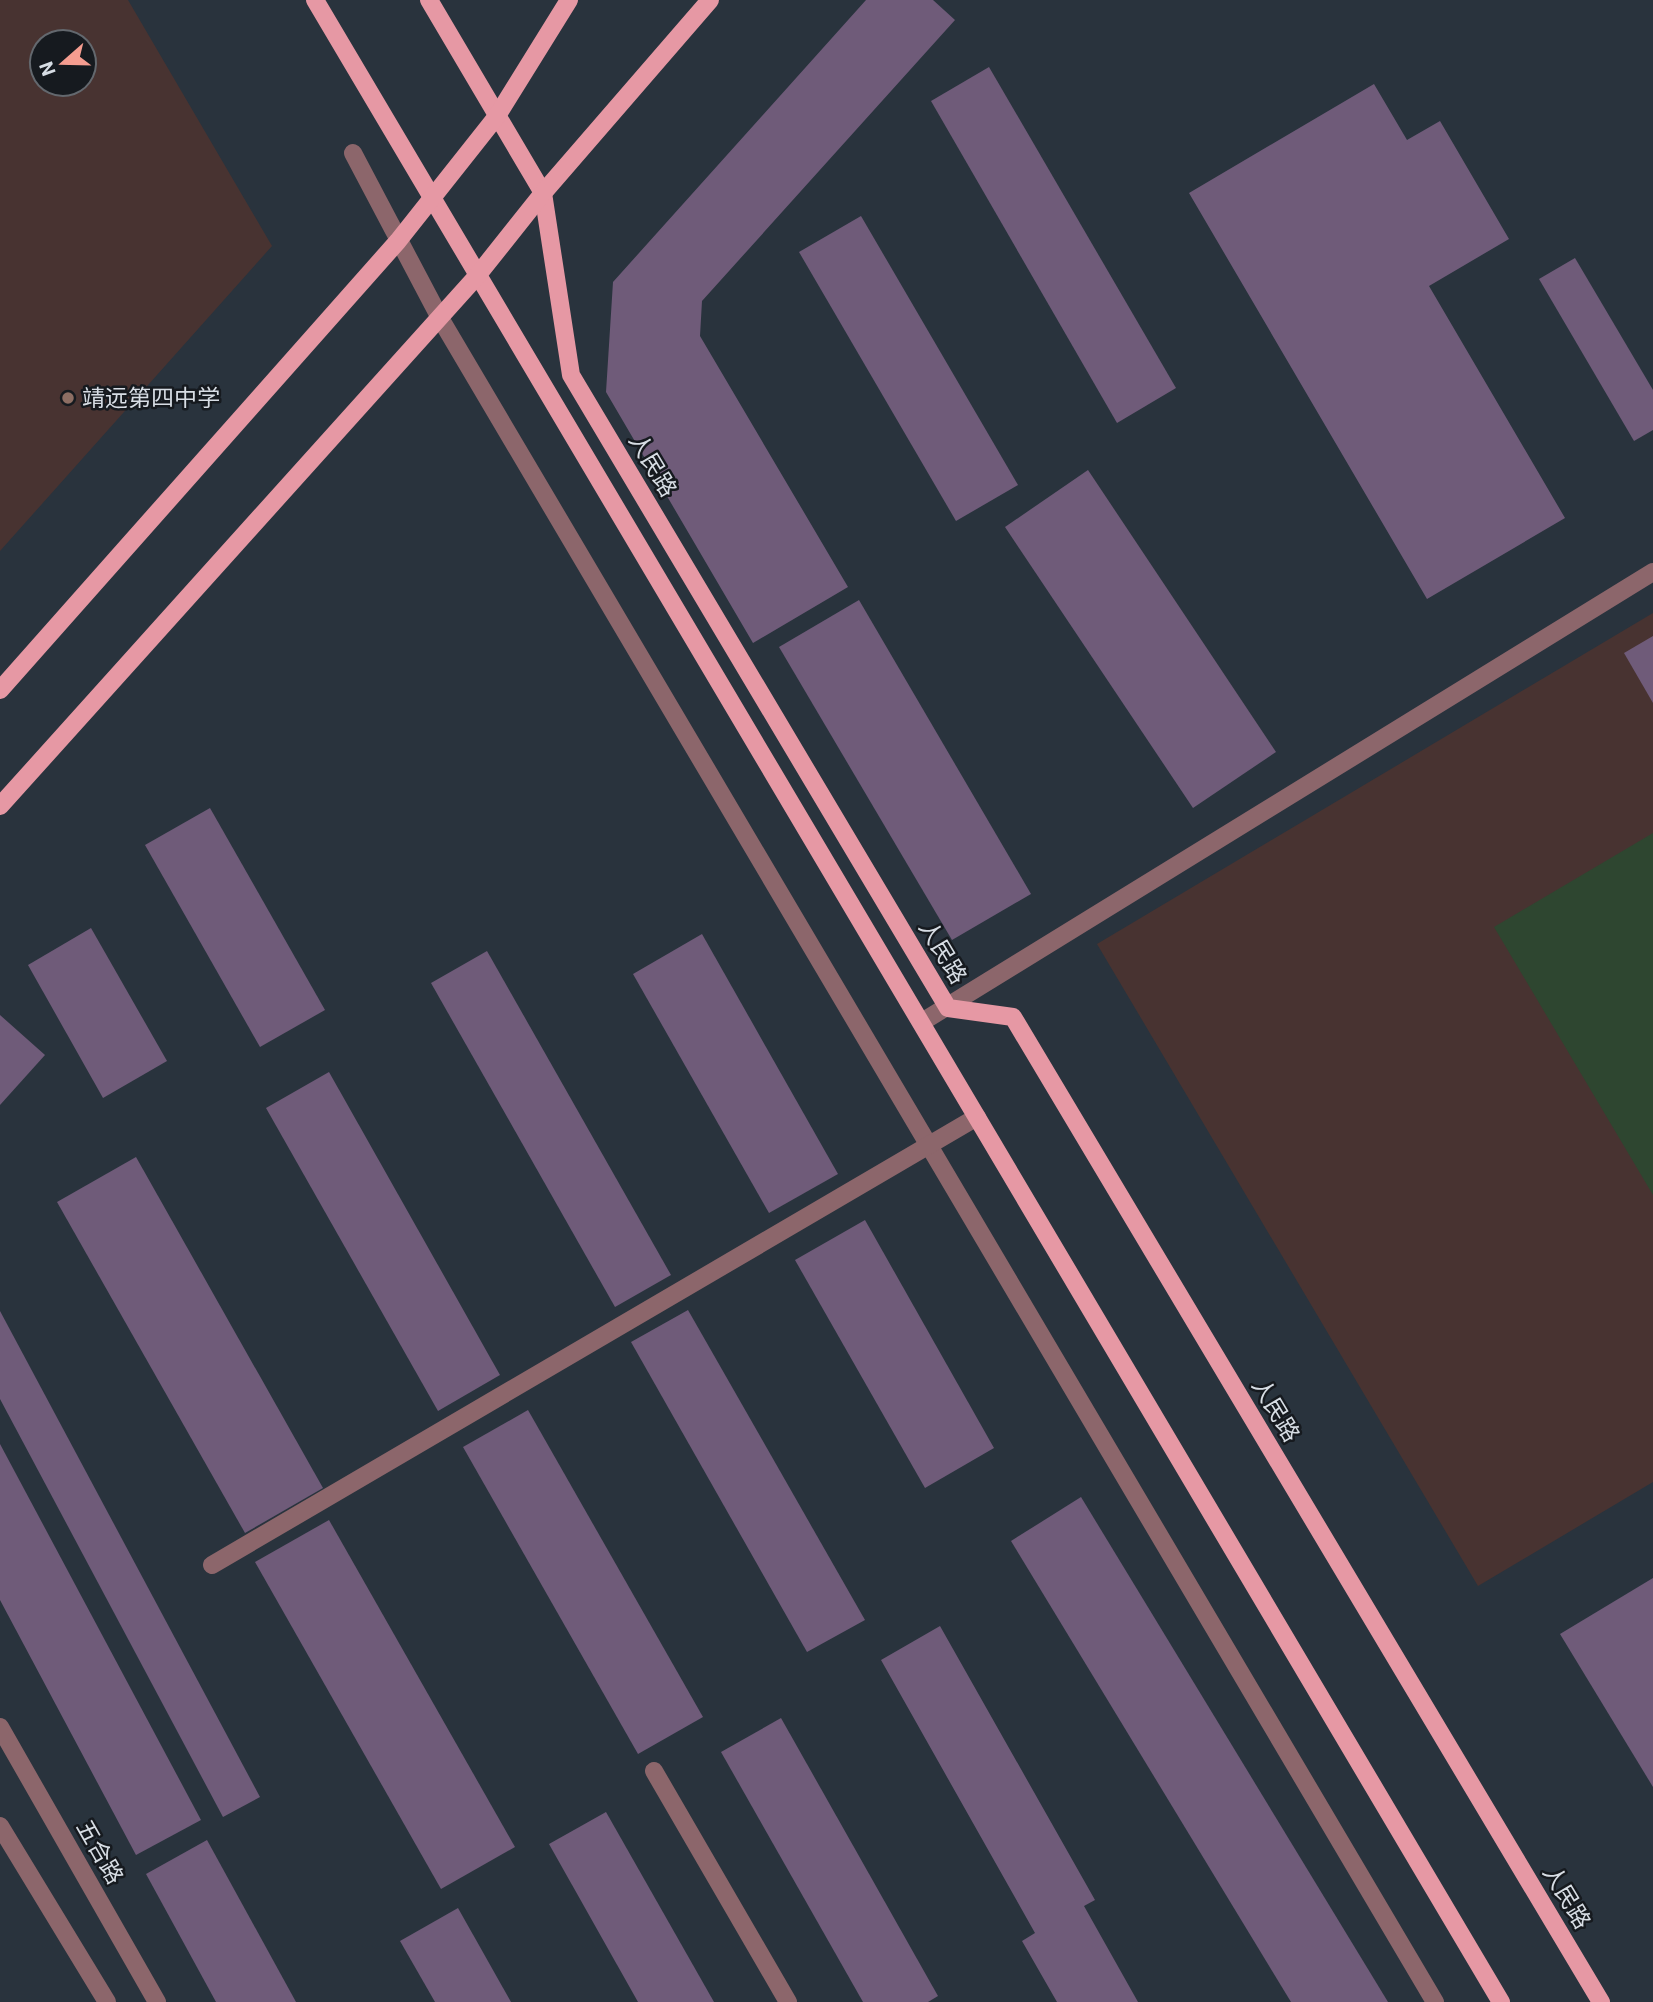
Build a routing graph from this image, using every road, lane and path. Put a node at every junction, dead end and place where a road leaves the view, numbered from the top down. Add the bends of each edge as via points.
1 (315, 0) edge
2 (429, 0) edge
3 (569, 0) edge
4 (710, 0) edge
5 (497, 116) junction
6 (353, 153) dead end
7 (543, 193) junction
8 (432, 200) junction
9 (398, 241) junction
10 (477, 276) junction
11 (440, 318) junction
12 (1653, 572) edge
13 (0, 690) edge
14 (0, 806) edge
15 (948, 1008) junction
16 (922, 1022) junction
17 (977, 1117) junction
18 (929, 1145) junction
19 (212, 1565) dead end
20 (0, 1727) edge
21 (654, 1771) dead end
22 (0, 1826) edge
23 (107, 2002) edge
24 (157, 2002) edge
25 (788, 2002) edge
26 (1435, 2002) edge
27 (1501, 2002) edge
28 (1601, 2002) edge

1 - 8 main road
2 - 5 main road, 人民路
3 - 5 main road
4 - 7 main road
5 - 7 main road, 人民路
5 - 8 main road
6 - 9 street
7 - 10 main road
7 - 15 main road, 人民路 via 571,375
8 - 9 main road
8 - 10 main road
9 - 11 street
9 - 13 main road
10 - 11 main road
10 - 16 main road
11 - 14 main road
11 - 18 street
12 - 15 street
15 - 16 street
15 - 28 main road, 人民路 via 1013,1017
16 - 17 main road
17 - 18 street
17 - 27 main road
18 - 19 street
18 - 26 street
20 - 24 street, 五合路
21 - 25 street
22 - 23 street

